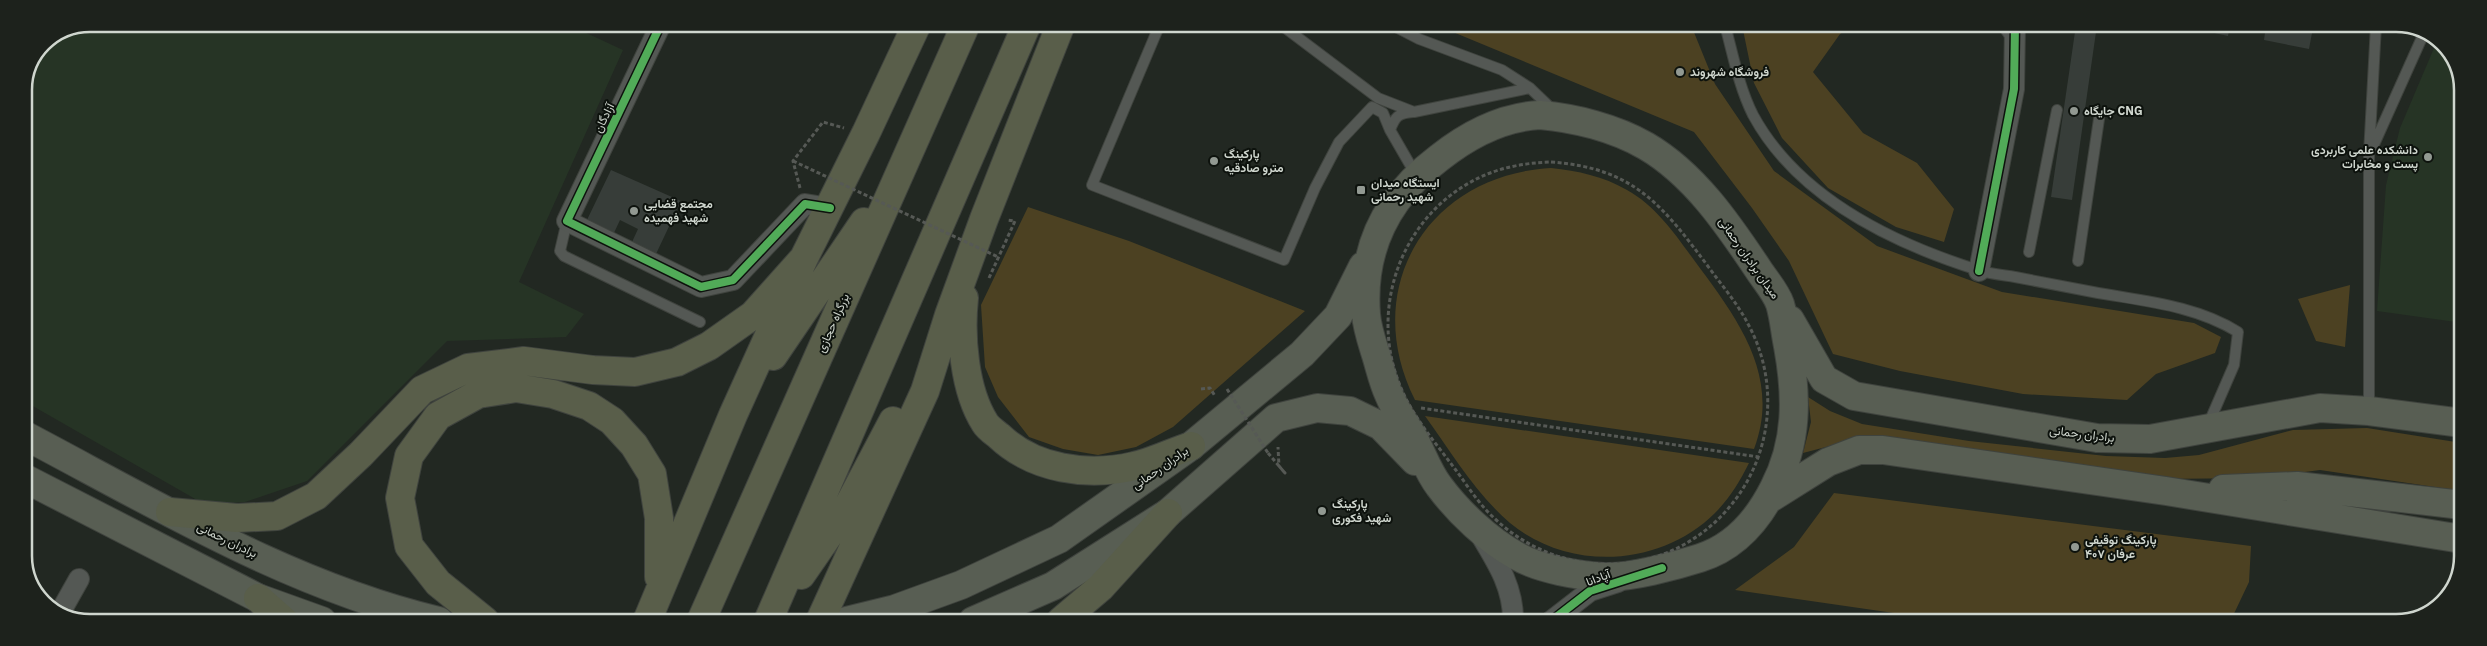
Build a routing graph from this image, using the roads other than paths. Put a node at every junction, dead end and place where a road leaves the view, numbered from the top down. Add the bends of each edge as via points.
1 (657, 32) edge
2 (913, 32) edge
3 (962, 32) edge
4 (1024, 32) edge
5 (1058, 32) edge
6 (1157, 32) edge
7 (1291, 32) edge
8 (1407, 32) edge
9 (1727, 32) edge
10 (2017, 32) edge
11 (2376, 32) edge
12 (2422, 38) edge
13 (1530, 88) junction
14 (2058, 110) dead end
15 (1414, 112) junction
16 (1560, 117) junction
17 (2099, 119) dead end
18 (1390, 130) junction
19 (2369, 154) junction
20 (908, 156) junction
21 (1416, 175) junction
22 (817, 206) junction
23 (984, 219) junction
24 (567, 221) junction
25 (2029, 252) dead end
26 (1368, 256) junction
27 (804, 258) junction
28 (2078, 261) dead end
29 (1979, 271) junction
30 (1780, 302) junction
31 (949, 315) junction
32 (700, 322) dead end
33 (2369, 411) junction
34 (733, 415) junction
35 (2454, 422) edge
36 (2206, 429) junction
37 (33, 440) edge
38 (1191, 446) junction
39 (33, 483) edge
40 (1438, 485) junction
41 (2166, 491) junction
42 (1769, 499) junction
43 (2454, 505) edge
44 (170, 512) junction
45 (1168, 513) junction
46 (1473, 524) junction
47 (2454, 538) edge
48 (1662, 568) junction
49 (79, 579) dead end
50 (659, 592) junction
51 (258, 598) junction
52 (63, 606) edge
53 (276, 614) edge
54 (303, 614) edge
55 (416, 614) edge
56 (476, 614) edge
57 (650, 614) edge
58 (704, 614) edge
59 (771, 614) edge
60 (773, 614) edge
61 (823, 614) edge
62 (875, 614) edge
63 (989, 614) edge
64 (1070, 614) edge
65 (1514, 614) edge
66 (1560, 614) edge

1 - 24 street, آزادگان
2 - 22 highway
3 - 20 highway, بزرگراه حجازی
4 - 59 highway
5 - 23 highway
6 - 18 lane via 1092,185 1284,260 1339,142 1372,108 1383,113
7 - 15 lane via 1378,98
8 - 13 lane via 1502,70
9 - 29 lane via 1741,86 1754,115 1795,170 1824,197 1892,237
10 - 29 street via 2014,89
11 - 19 lane
12 - 19 lane
13 - 15 lane
13 - 16 lane
14 - 25 lane
15 - 18 lane via 1402,112 1395,117
16 - 21 main road, میدان برادران رحمانی via 1518,116 1480,130
16 - 30 main road, میدان برادران رحمانی via 1648,147 1690,181 1737,236
17 - 28 lane
18 - 21 lane
19 - 33 lane
20 - 34 highway
20 - 58 highway, بزرگراه حجازی
21 - 26 main road, میدان برادران رحمانی via 1391,206
22 - 24 street via 734,280 701,287
22 - 27 highway
23 - 31 highway
23 - 38 highway via 964,299 963,343 968,383 985,424 1014,450 1040,463 1069,469 1093,471 1134,466
24 - 32 lane via 560,245 564,256
26 - 38 main road, برادران رحمانی via 1338,316 1302,354
26 - 40 main road, میدان برادران رحمانی via 1366,317
27 - 34 highway
27 - 44 highway via 753,315 709,346 677,362 635,372 524,361 468,368 422,390 316,496 277,516 237,518
29 - 36 lane via 2189,310 2238,332 2234,365
30 - 36 main road, برادران رحمانی via 1824,379 1854,396 2097,438 2150,439
30 - 42 main road, میدان برادران رحمانی via 1794,380 1795,405 1793,430 1771,462
31 - 60 highway via 846,510
31 - 61 highway via 925,391
33 - 35 main road, برادران رحمانی
33 - 36 main road, برادران رحمانی via 2320,408
34 - 50 highway
37 - 44 main road, برادران رحمانی
38 - 62 main road, برادران رحمانی via 1059,539 961,585
39 - 51 main road
40 - 45 main road via 1381,426 1350,411 1317,408 1276,418
40 - 46 main road, میدان برادران رحمانی
41 - 42 main road via 1882,450 1859,450 1828,462
41 - 43 main road via 2297,486
41 - 47 main road
42 - 48 main road, میدان برادران رحمانی via 1738,538 1703,557
44 - 55 main road, برادران رحمانی via 244,550 338,590
45 - 63 main road via 1052,586
45 - 64 highway via 1101,587
46 - 48 main road, میدان برادران رحمانی via 1518,557 1566,572 1608,577
46 - 65 street via 1501,569
48 - 66 street, آپادانا via 1590,591
49 - 52 street
50 - 56 highway via 659,518 652,474 634,445 612,421 588,406 553,394 516,388 478,394 438,416 410,456 400,498 409,546 438,583
50 - 57 highway
51 - 53 highway
51 - 54 main road

